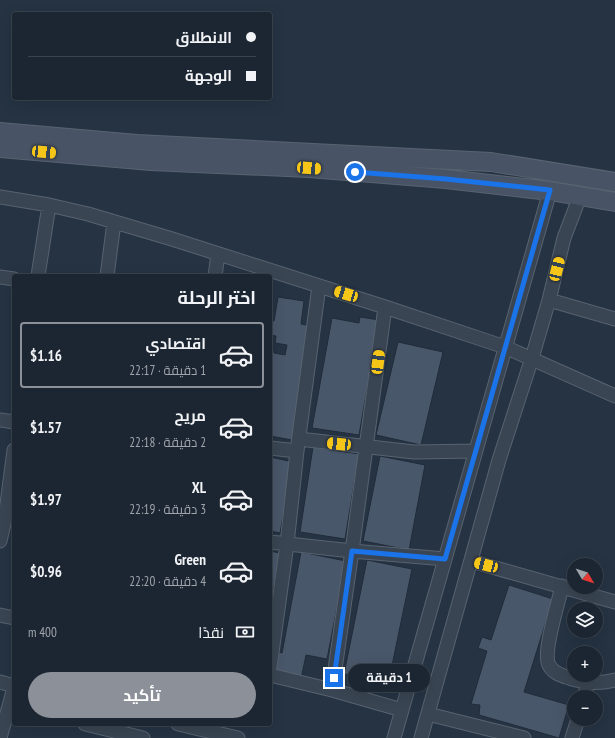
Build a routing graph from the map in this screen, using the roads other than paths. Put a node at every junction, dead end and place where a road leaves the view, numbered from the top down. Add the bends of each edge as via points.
1 (0, 132) edge
2 (0, 148) edge
3 (615, 182) edge
4 (550, 190) junction
5 (580, 196) junction
6 (0, 197) edge
7 (615, 202) edge
8 (49, 205) junction
9 (114, 222) junction
10 (218, 254) junction
11 (38, 274) edge
12 (107, 274) edge
13 (215, 274) edge
14 (0, 277) edge
15 (12, 279) edge
16 (319, 286) junction
17 (549, 300) junction
18 (385, 307) junction
19 (615, 319) edge
20 (505, 347) junction
21 (532, 358) junction
22 (615, 396) edge
23 (0, 420) edge
24 (12, 422) edge
25 (298, 445) junction
26 (366, 446) junction
27 (272, 448) edge
28 (476, 451) junction
29 (12, 467) edge
30 (6, 519) edge
31 (0, 541) edge
32 (272, 542) edge
33 (287, 544) junction
34 (352, 551) junction
35 (445, 559) junction
36 (471, 561) junction
37 (562, 586) junction
38 (615, 602) edge
39 (0, 615) edge
40 (12, 618) edge
41 (272, 653) edge
42 (272, 676) edge
43 (615, 680) edge
44 (0, 682) edge
45 (588, 683) junction
46 (12, 686) edge
47 (332, 690) junction
48 (586, 690) edge
49 (12, 693) edge
50 (8, 705) edge
51 (402, 710) junction
52 (428, 714) junction
53 (93, 726) edge
54 (187, 726) edge
55 (576, 726) edge
56 (0, 738) edge
57 (143, 738) edge
58 (238, 738) edge
59 (394, 738) edge
60 (421, 738) edge
61 (524, 738) edge
62 (572, 738) edge

1 - 3 main road via 137,144 491,162
2 - 4 main road via 151,161 309,168
4 - 5 main road
4 - 20 street
5 - 7 main road
5 - 17 street via 564,238
6 - 8 street
8 - 9 street
8 - 11 street
9 - 10 street
9 - 12 street
10 - 13 street
10 - 16 street
14 - 15 street
16 - 18 street
16 - 25 street
17 - 19 street
17 - 21 street
18 - 20 street
18 - 26 street
20 - 21 street
20 - 28 street
21 - 22 street
21 - 36 street via 499,460
23 - 24 street
25 - 26 street
25 - 27 street
25 - 33 street
26 - 28 street via 414,452
26 - 34 street
28 - 35 street
29 - 30 street
30 - 31 street
32 - 33 street
33 - 34 street
33 - 41 street
34 - 35 street
34 - 47 street
35 - 51 street
36 - 37 street
36 - 52 street
37 - 38 street
37 - 45 street via 548,645 547,663 560,675
39 - 40 street
42 - 47 street
43 - 45 street
44 - 46 street
45 - 48 street
47 - 51 street
49 - 50 street
50 - 56 street
51 - 59 street
52 - 60 street
52 - 61 street
53 - 57 street
54 - 58 street
55 - 62 street

